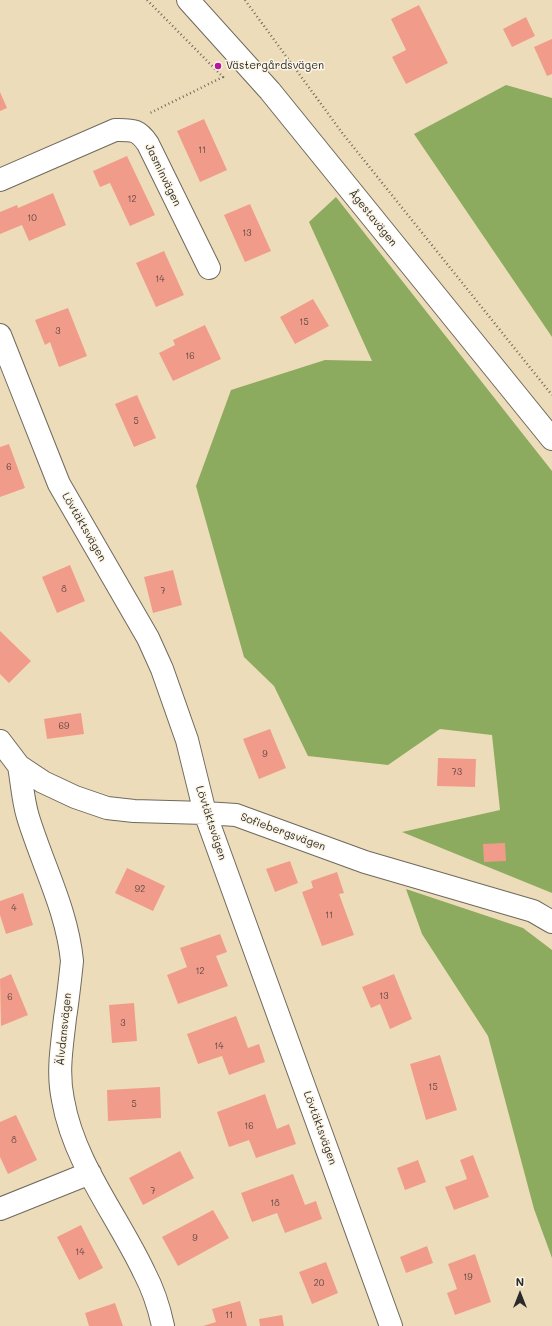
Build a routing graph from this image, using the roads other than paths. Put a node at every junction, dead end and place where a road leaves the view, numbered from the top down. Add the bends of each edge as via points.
1 (188, 0) edge
2 (0, 180) edge
3 (209, 268) dead end
4 (0, 335) edge
5 (552, 439) edge
6 (0, 741) edge
7 (19, 766) junction
8 (206, 813) junction
9 (552, 922) edge
10 (90, 1173) junction
11 (0, 1209) edge
12 (163, 1326) edge
13 (391, 1326) edge

1 - 5 street, Ågestavägen via 270,91
2 - 3 street, Jasminvägen via 116,130 130,130 142,134
4 - 8 street, Lövtäktsvägen via 59,484 148,638 162,669 188,740
6 - 7 street, Sofiebergsvägen
7 - 8 street, Sofiebergsvägen via 43,782 107,808
7 - 10 street, Älvdansvägen via 27,816 63,915 71,946 72,961 60,1054 62,1100 74,1139
8 - 9 street, Sofiebergsvägen via 236,815 365,862 533,911
8 - 13 street, Lövtäktsvägen
10 - 11 street
10 - 12 street, Älvdansvägen via 145,1272 158,1304

